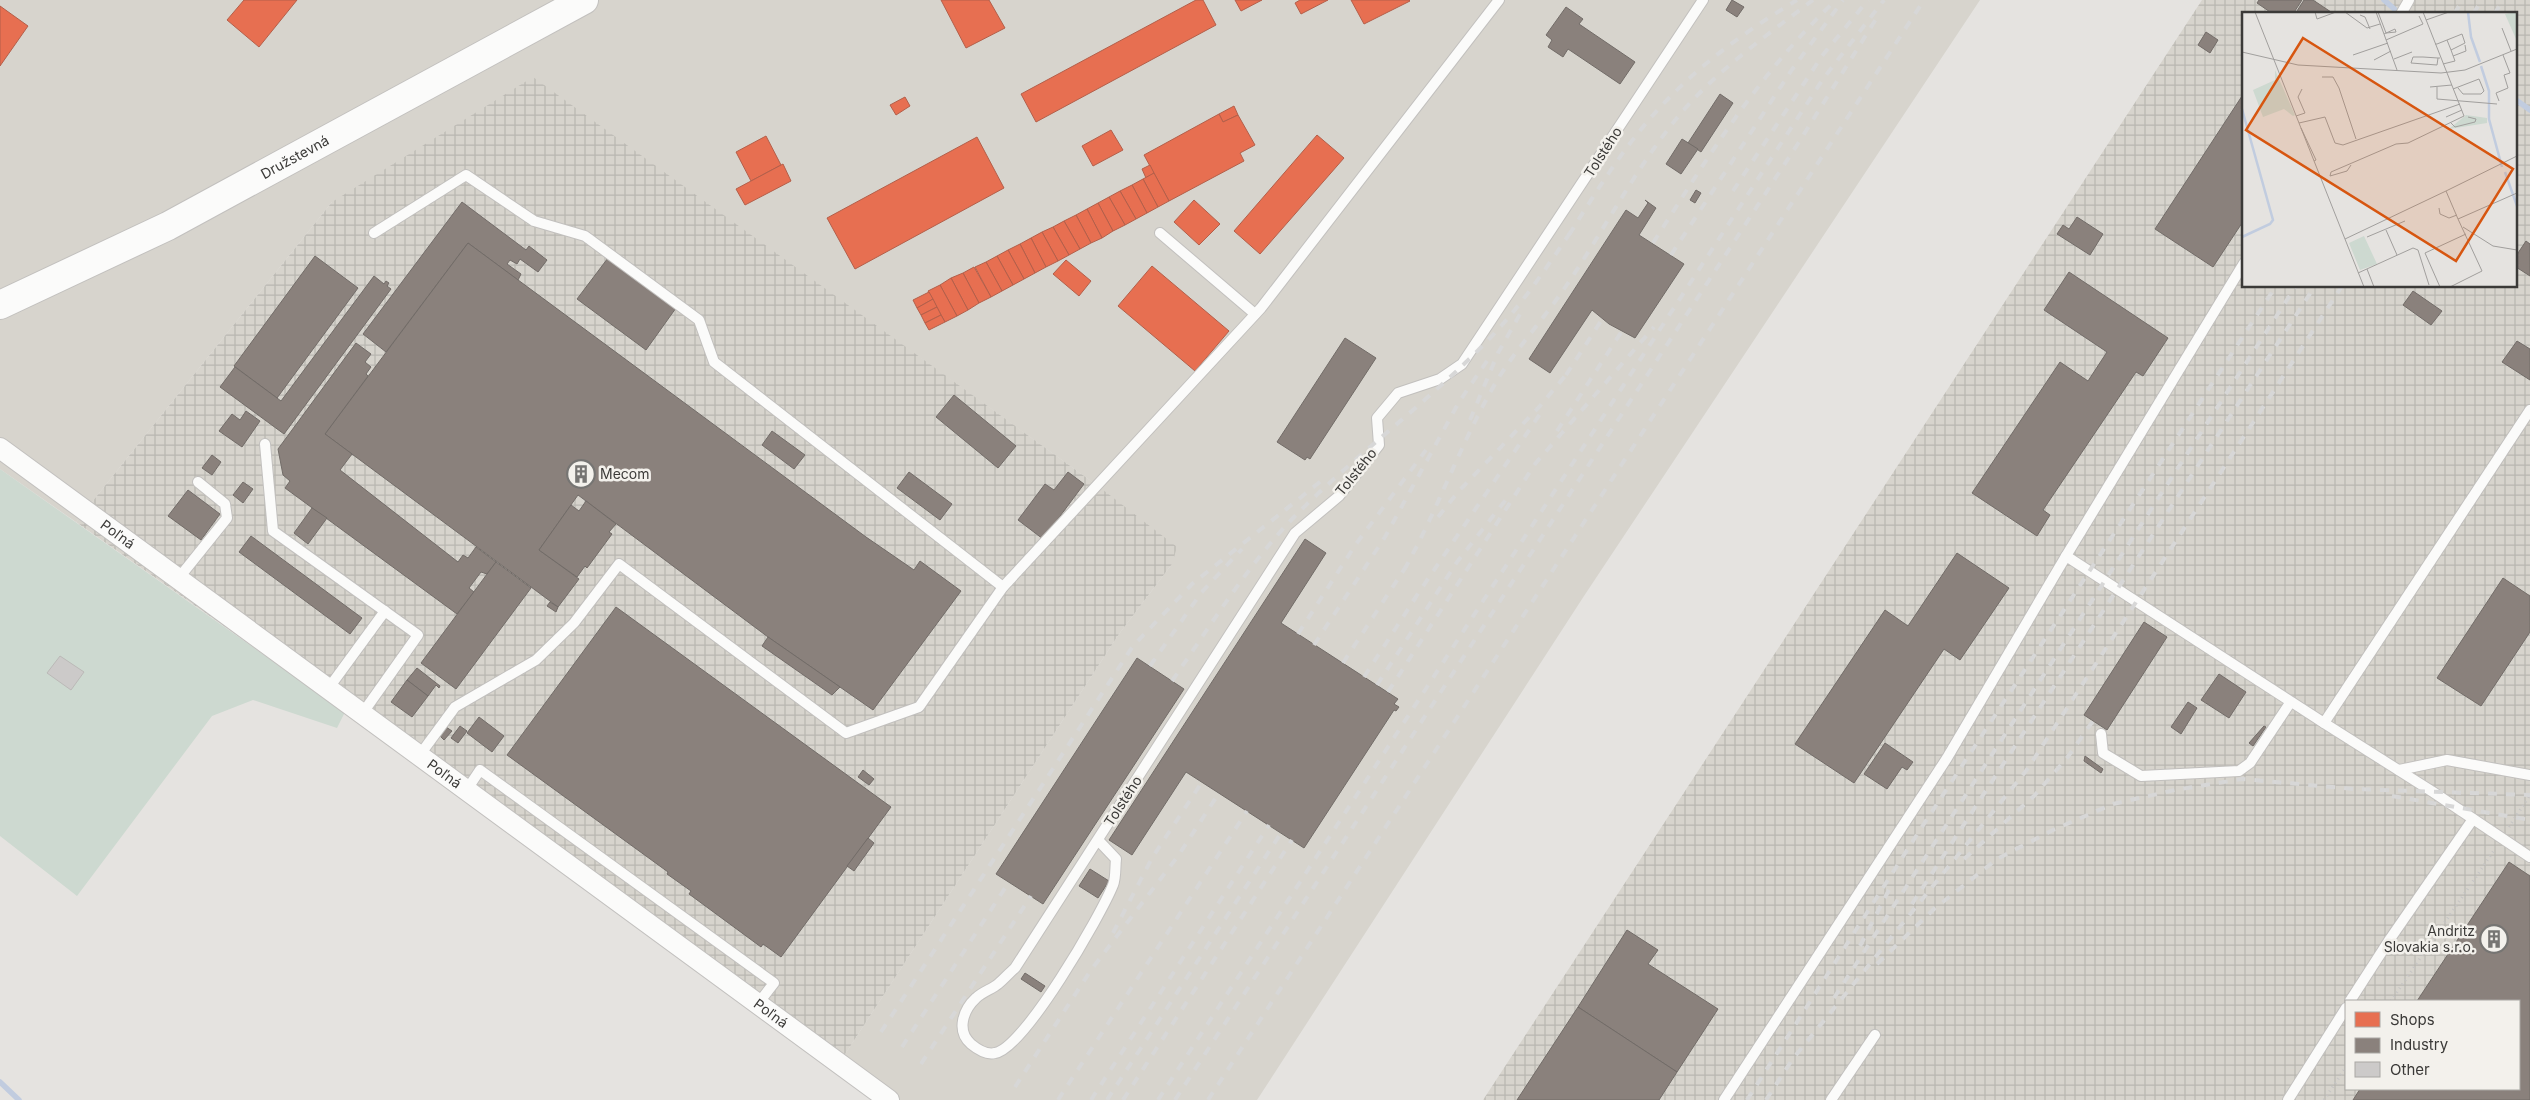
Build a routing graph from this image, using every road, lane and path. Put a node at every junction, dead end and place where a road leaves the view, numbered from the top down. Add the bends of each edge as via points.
1 (584, 0) edge
2 (1499, 0) edge
3 (1703, 0) edge
4 (374, 233) dead end
5 (1160, 233) dead end
6 (2242, 266) edge
7 (0, 305) edge
8 (1255, 314) junction
9 (2530, 410) edge
10 (265, 444) dead end
11 (0, 448) edge
12 (198, 482) dead end
13 (2066, 556) junction
14 (178, 579) junction
15 (1002, 587) junction
16 (385, 611) junction
17 (328, 689) junction
18 (2290, 703) junction
19 (362, 714) junction
20 (2324, 724) junction
21 (2101, 734) dead end
22 (418, 756) junction
23 (2399, 770) junction
24 (2530, 775) edge
25 (466, 791) junction
26 (2530, 796) edge
27 (2473, 818) junction
28 (2502, 838) junction
29 (1098, 840) junction
30 (2530, 857) edge
31 (2351, 1000) edge
32 (2392, 1000) edge
33 (758, 1004) junction
34 (2345, 1010) edge
35 (1875, 1035) dead end
36 (2345, 1068) edge
37 (889, 1100) edge
38 (1724, 1100) edge
39 (1831, 1100) edge
40 (2288, 1100) edge
41 (2324, 1100) edge

1 - 7 main road, Družstevná via 168,226
2 - 8 lane
3 - 29 lane, Tolstého via 1462,364 1440,379 1398,393 1378,418 1378,445 1338,496 1295,533
4 - 15 lane via 466,174 534,221 585,236 699,320 714,362
5 - 8 lane
6 - 13 lane
8 - 15 lane
9 - 20 lane
10 - 16 lane via 273,532
11 - 14 street, Poľná
12 - 14 lane via 225,504 227,518
13 - 18 lane
13 - 38 lane via 1947,758
14 - 17 street, Poľná
15 - 22 lane via 919,707 846,733 619,564 574,622 536,660 455,707
16 - 17 lane
16 - 19 lane via 418,635
17 - 19 street, Poľná
18 - 20 lane
18 - 21 lane via 2250,763 2238,771 2141,776 2103,753
19 - 22 street, Poľná
20 - 23 lane
22 - 25 street, Poľná
23 - 24 lane via 2447,760
23 - 27 lane
25 - 33 street, Poľná
25 - 33 lane via 480,770 774,983
26 - 28 path
27 - 28 lane
27 - 31 lane
28 - 30 lane
28 - 32 path
29 - 29 lane, Tolstého via 1116,859 1114,883 1099,918 1049,996 1012,1044 995,1053 978,1051 961,1028 964,1014 976,998 1015,968
33 - 37 street, Poľná
34 - 40 lane
35 - 39 lane
36 - 41 path

